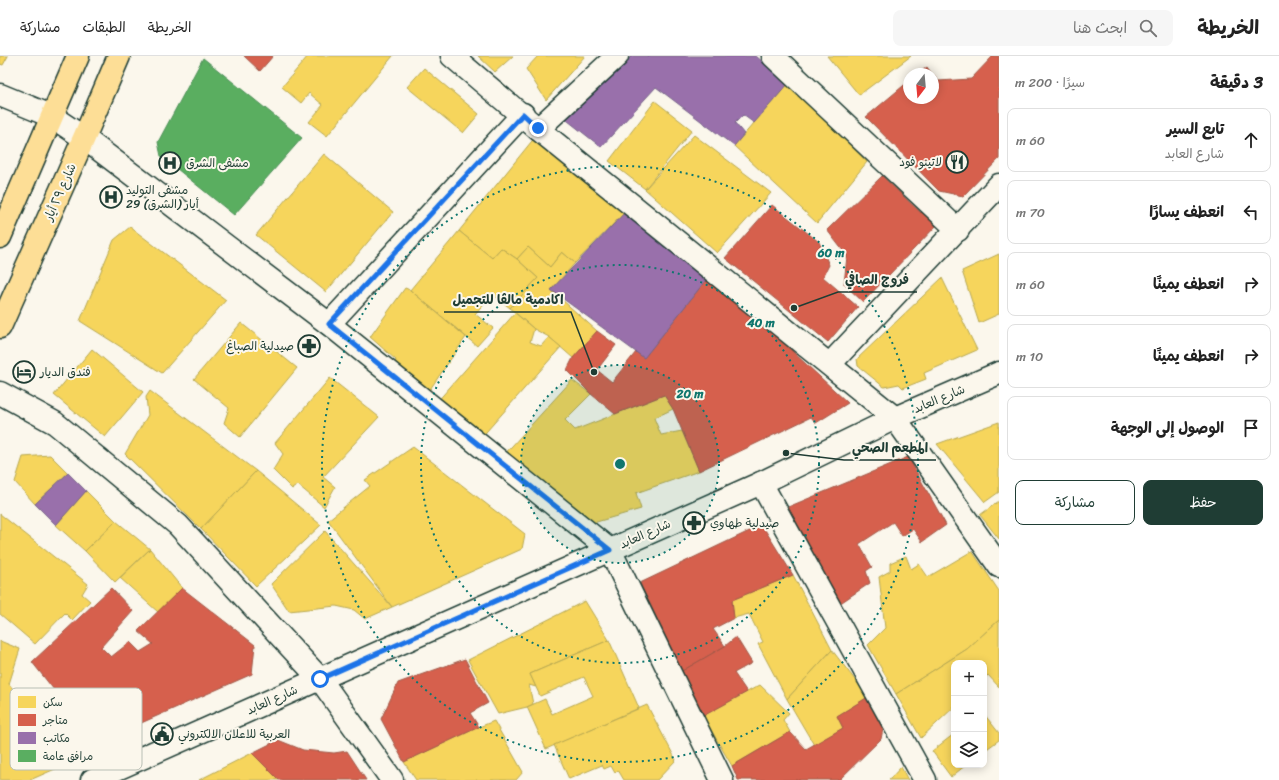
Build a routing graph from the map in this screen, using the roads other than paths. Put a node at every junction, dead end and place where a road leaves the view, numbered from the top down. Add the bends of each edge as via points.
1 (78, 56) edge
2 (119, 56) edge
3 (452, 56) edge
4 (617, 56) edge
5 (773, 56) edge
6 (0, 95) edge
7 (51, 116) junction
8 (530, 121) junction
9 (84, 138) junction
10 (999, 185) edge
11 (958, 230) junction
12 (0, 236) edge
13 (329, 324) junction
14 (0, 327) edge
15 (830, 364) junction
16 (999, 373) edge
17 (0, 393) edge
18 (895, 418) junction
19 (762, 483) junction
20 (610, 550) junction
21 (999, 566) edge
22 (320, 679) junction
23 (142, 758) edge
24 (115, 770) edge
25 (92, 780) edge
26 (392, 780) edge
27 (722, 780) edge
28 (925, 780) edge

1 - 7 main road
2 - 9 main road, شارع ٢٩ أيار
3 - 8 street
4 - 8 street
5 - 11 street
6 - 7 street
7 - 9 street
7 - 12 main road
8 - 13 street
8 - 15 street
9 - 13 street
9 - 14 main road, شارع ٢٩ أيار
10 - 11 street
11 - 15 street
13 - 20 street
15 - 18 street
16 - 18 street, شارع العابد
17 - 22 street via 54,423 178,525
18 - 19 street, شارع العابد
18 - 21 street
19 - 20 street, شارع العابد
19 - 28 street
20 - 22 street, شارع العابد
20 - 27 street
22 - 23 street, شارع العابد
22 - 26 street
24 - 25 street, شارع العابد

